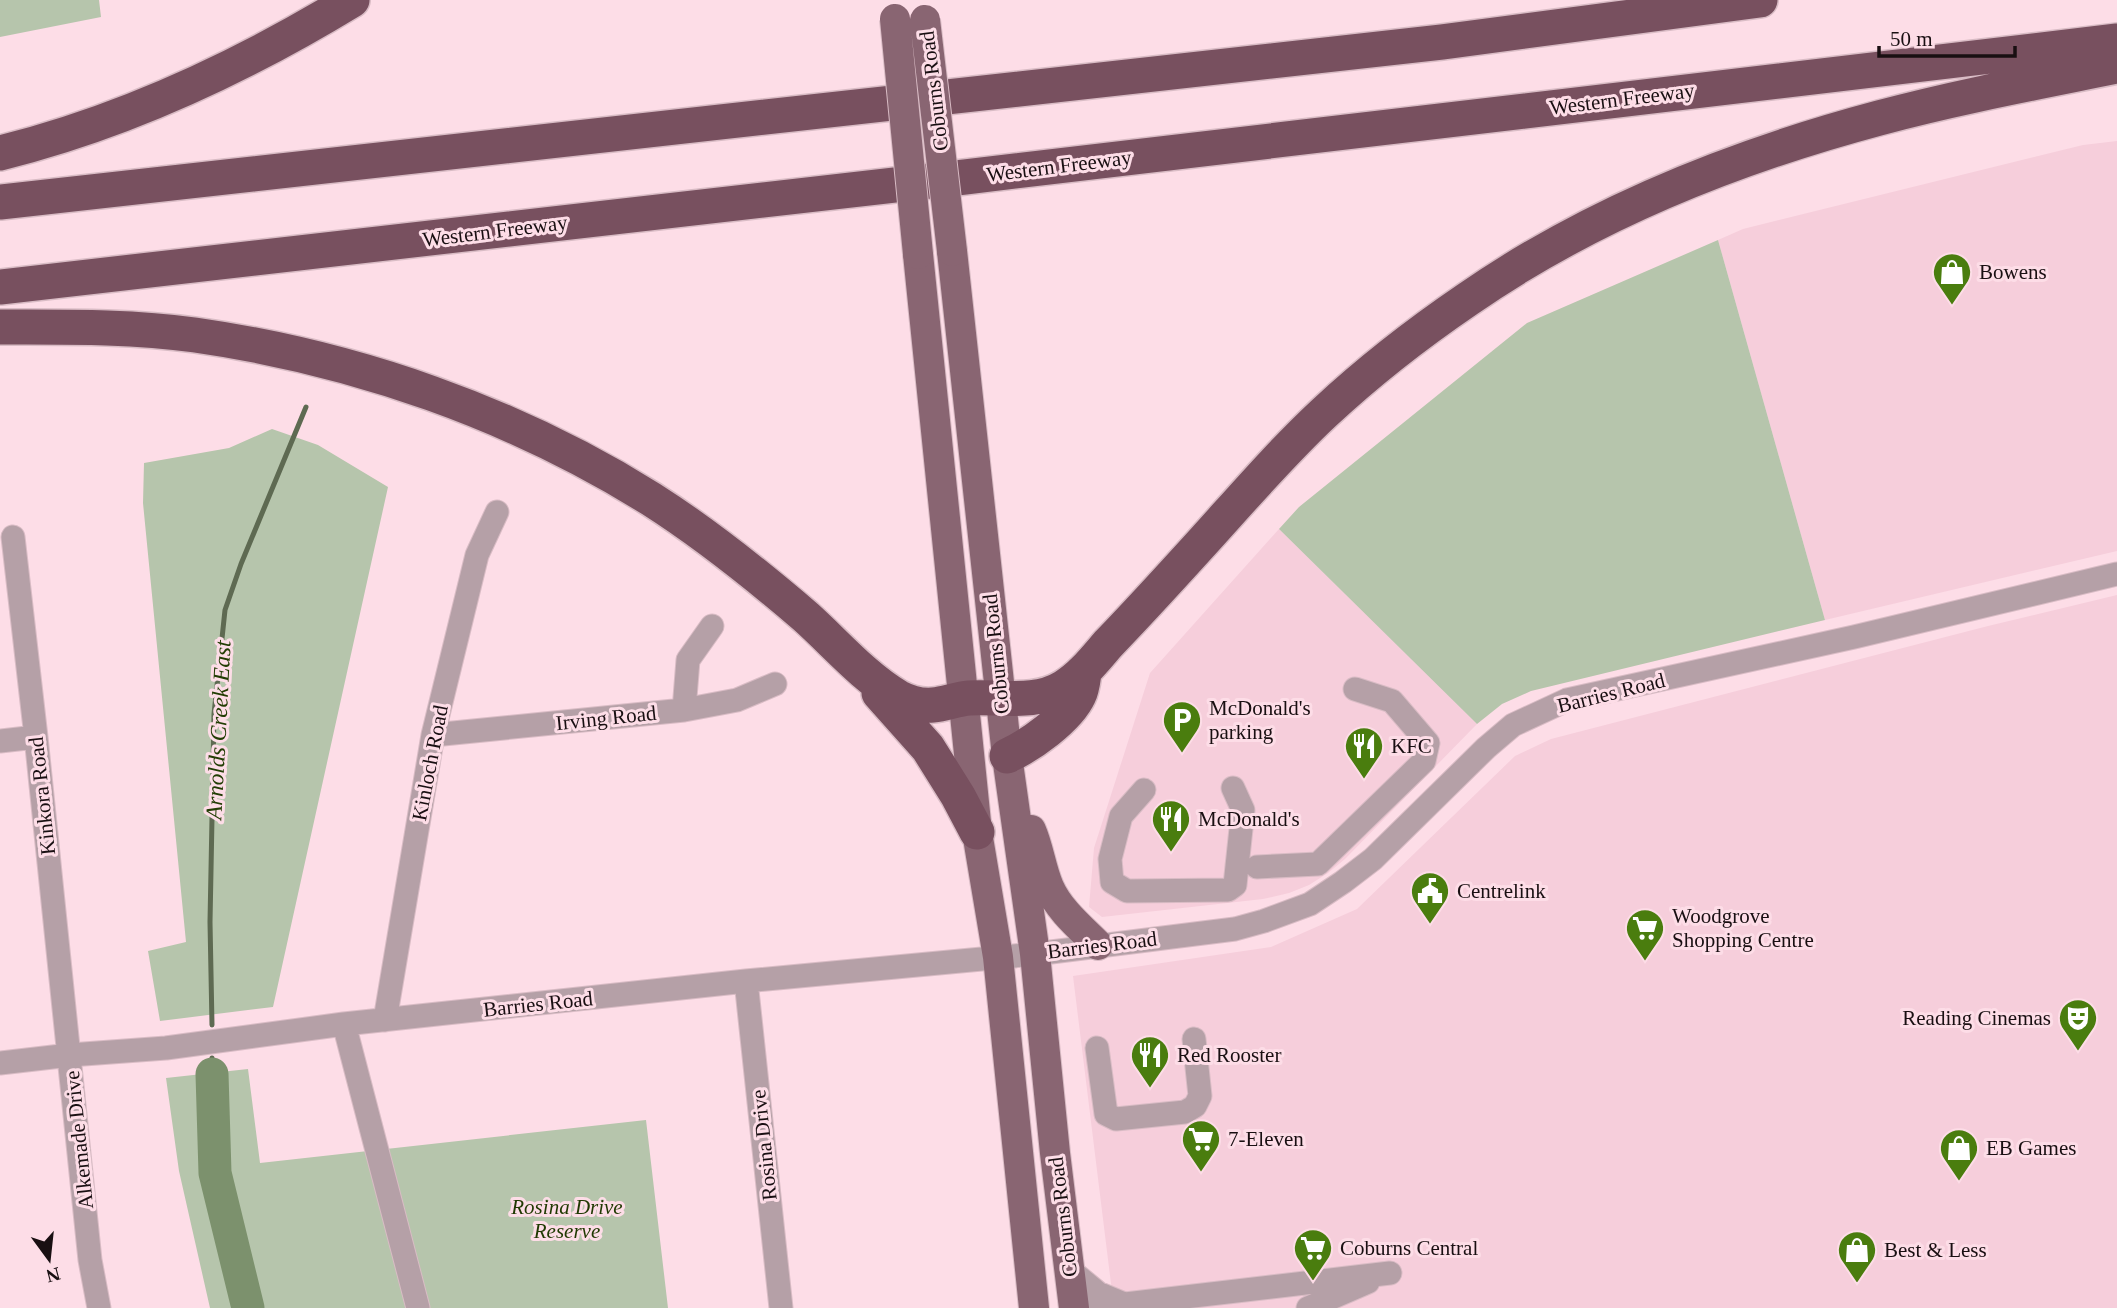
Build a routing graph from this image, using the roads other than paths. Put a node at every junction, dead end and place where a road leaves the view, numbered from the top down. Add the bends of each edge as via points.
1 (352, 0) edge
2 (1760, 0) edge
3 (894, 10) edge
4 (924, 10) edge
5 (2117, 41) edge
6 (2117, 66) edge
7 (0, 153) edge
8 (0, 202) edge
9 (0, 287) edge
10 (0, 327) edge
11 (497, 512) dead end
12 (13, 537) dead end
13 (2117, 574) edge
14 (712, 626) dead end
15 (852, 661) junction
16 (1084, 670) junction
17 (775, 684) dead end
18 (1354, 689) dead end
19 (964, 698) junction
20 (1001, 699) junction
21 (684, 710) junction
22 (433, 735) junction
23 (36, 737) junction
24 (0, 741) edge
25 (1007, 756) junction
26 (1233, 788) dead end
27 (1144, 790) dead end
28 (1013, 808) junction
29 (977, 832) junction
30 (1257, 867) dead end
31 (1098, 945) junction
32 (1035, 954) junction
33 (998, 957) junction
34 (746, 981) junction
35 (385, 1020) junction
36 (344, 1024) junction
37 (1194, 1039) dead end
38 (1097, 1048) dead end
39 (70, 1055) junction
40 (0, 1063) edge
41 (1069, 1269) junction
42 (1238, 1299) edge
43 (1131, 1303) junction
44 (99, 1308) edge
45 (418, 1308) edge
46 (781, 1308) edge
47 (1034, 1308) edge
48 (1074, 1308) edge
49 (1091, 1308) edge
50 (1166, 1308) edge
51 (1308, 1308) edge

1 - 7 highway via 260,53 165,99
2 - 8 highway via 1428,44
3 - 19 main road, Coburns Road, bridge
4 - 20 main road, Coburns Road, bridge
5 - 9 highway, Western Freeway
6 - 16 highway via 1883,116 1767,151 1663,191 1546,250 1467,299 1324,413
10 - 15 highway via 103,327 214,338 335,364 469,407 534,435 650,499 746,567
11 - 22 street, Kinloch Road via 477,555
12 - 23 street, Kinkora Road
13 - 31 street, Barries Road via 1567,700 1513,725 1374,859 1310,904 1236,929
14 - 21 street via 688,660
15 - 19 highway via 906,701 932,705
15 - 29 highway via 928,748
16 - 20 highway via 1051,693
16 - 25 highway via 1080,695 1061,718
17 - 21 street, Irving Road via 737,700
18 - 30 street via 1392,701 1428,743 1424,761 1318,864
19 - 20 highway
19 - 29 main road, Coburns Road
20 - 25 main road, Coburns Road
21 - 22 street, Irving Road
22 - 35 street, Kinloch Road
23 - 24 street
23 - 39 street, Kinkora Road
25 - 28 main road, Coburns Road
26 - 27 street via 1243,810 1235,885 1228,890 1127,891 1112,882 1110,859 1121,816
28 - 31 main road via 1026,820 1058,903
28 - 32 main road, Coburns Road
29 - 33 main road, Coburns Road
31 - 32 street, Barries Road
32 - 33 street, Barries Road
32 - 41 main road, Coburns Road
33 - 34 street, Barries Road
33 - 47 main road, Coburns Road
34 - 35 street, Barries Road
34 - 46 street, Rosina Drive
35 - 36 street, Barries Road
36 - 39 street, Barries Road via 166,1048
36 - 45 street
37 - 38 street via 1200,1096 1195,1106 1185,1112 1116,1119 1106,1114
39 - 40 street, Barries Road
39 - 44 street, Alkemade Drive via 90,1261
41 - 43 street via 1098,1293
41 - 48 main road, Coburns Road
42 - 43 street
42 - 51 street via 1390,1273
43 - 49 street
43 - 50 street

